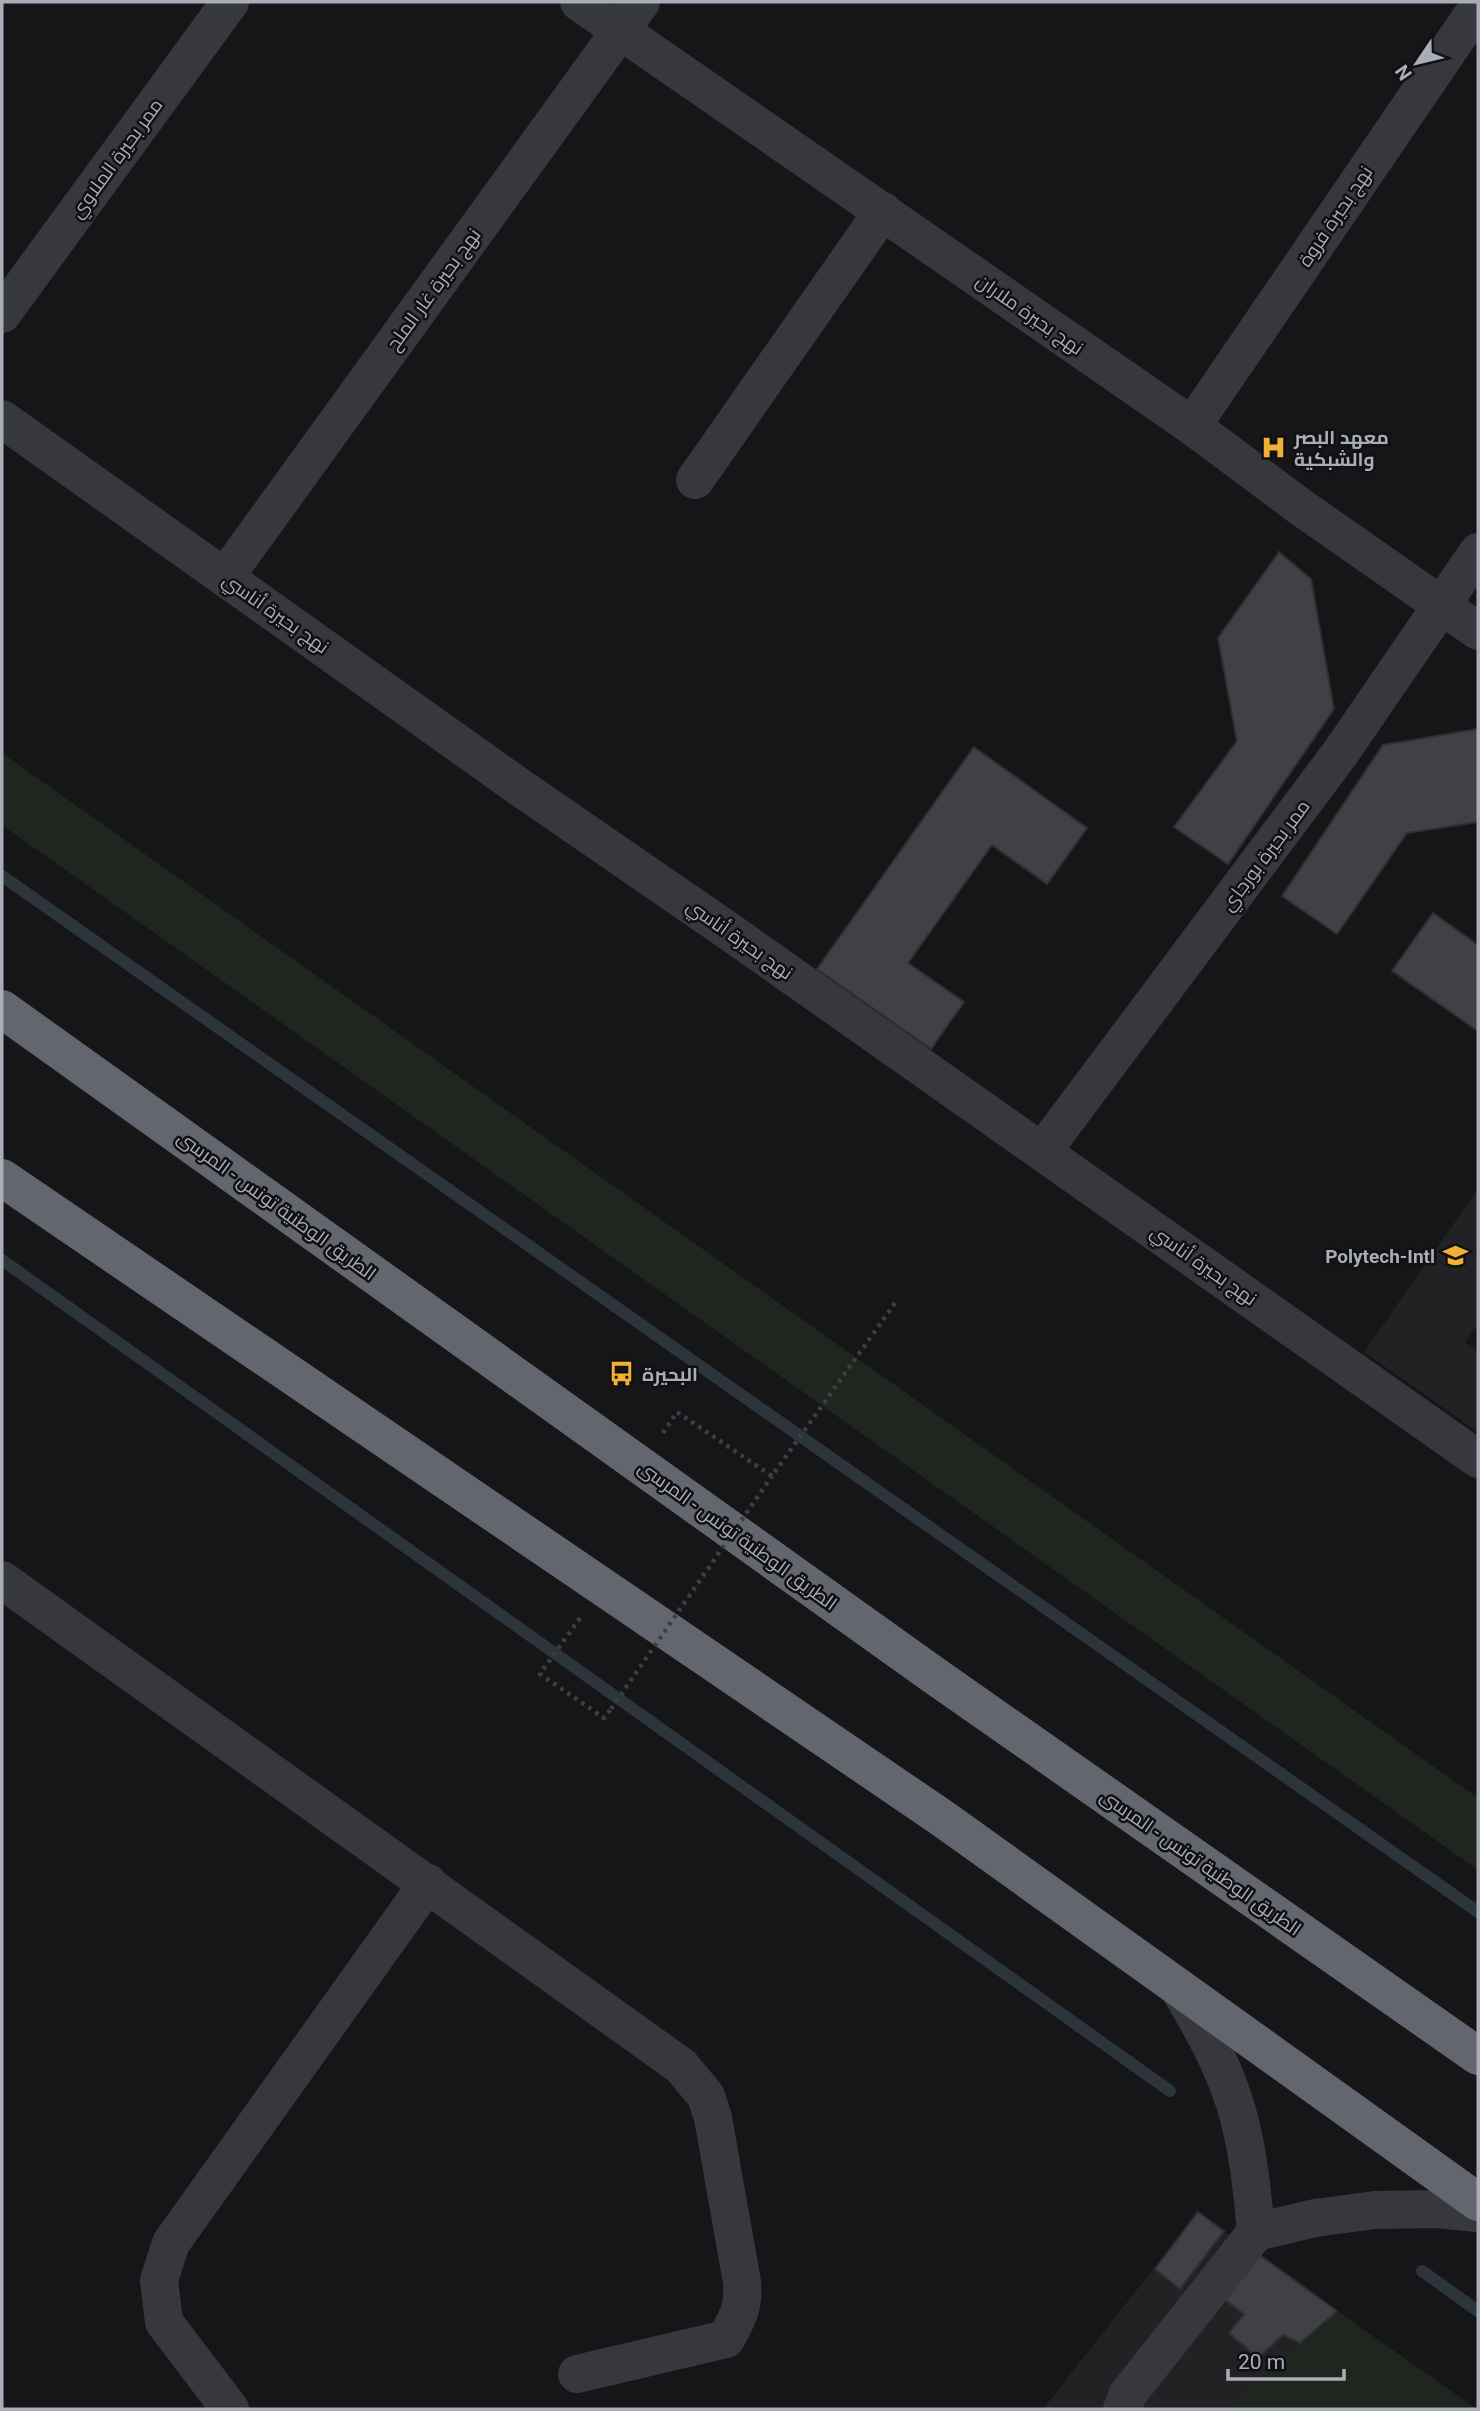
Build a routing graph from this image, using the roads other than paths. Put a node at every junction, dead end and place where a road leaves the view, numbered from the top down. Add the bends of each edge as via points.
1 (230, 2) edge
2 (579, 2) edge
3 (1478, 6) edge
4 (631, 16) edge
5 (883, 211) junction
6 (2, 314) edge
7 (2, 419) edge
8 (1192, 426) junction
9 (695, 480) dead end
10 (1478, 552) edge
11 (225, 577) junction
12 (1440, 604) junction
13 (1478, 631) edge
14 (2, 1009) edge
15 (1042, 1152) junction
16 (2, 1178) edge
17 (1478, 1459) edge
18 (2, 1580) edge
19 (428, 1883) junction
20 (1178, 1987) junction
21 (1478, 2056) edge
22 (1478, 2202) edge
23 (1478, 2213) edge
24 (1256, 2232) junction
25 (577, 2374) dead end
26 (230, 2409) edge
27 (1122, 2409) edge

1 - 6 street, ممر بحيرة الملاوي
2 - 4 street, نهج بحيرة ملاران
3 - 8 street, نهج بحيرة فروة
4 - 5 street, نهج بحيرة ملاران
4 - 11 street, نهج بحيرة غار الملح
5 - 8 street, نهج بحيرة ملاران
5 - 9 street
7 - 11 street, نهج بحيرة أناسي
8 - 12 street, نهج بحيرة ملاران
10 - 12 street, ممر بحيرة بورجاي
11 - 15 street, نهج بحيرة أناسي
12 - 13 street, نهج بحيرة ملاران
12 - 15 street, ممر بحيرة بورجاي via 1341,752
14 - 21 highway, الطريق الوطنية تونس - المرسى via 947,1684
15 - 17 street, نهج بحيرة أناسي
16 - 20 highway via 942,1818
18 - 19 street
19 - 25 street via 681,2066 706,2096 713,2118 743,2282 743,2302 726,2339
19 - 26 street via 171,2243 159,2280 164,2322
20 - 22 highway
20 - 24 street via 1210,2043 1235,2103 1250,2166
23 - 24 street via 1375,2210
24 - 27 street via 1128,2394

